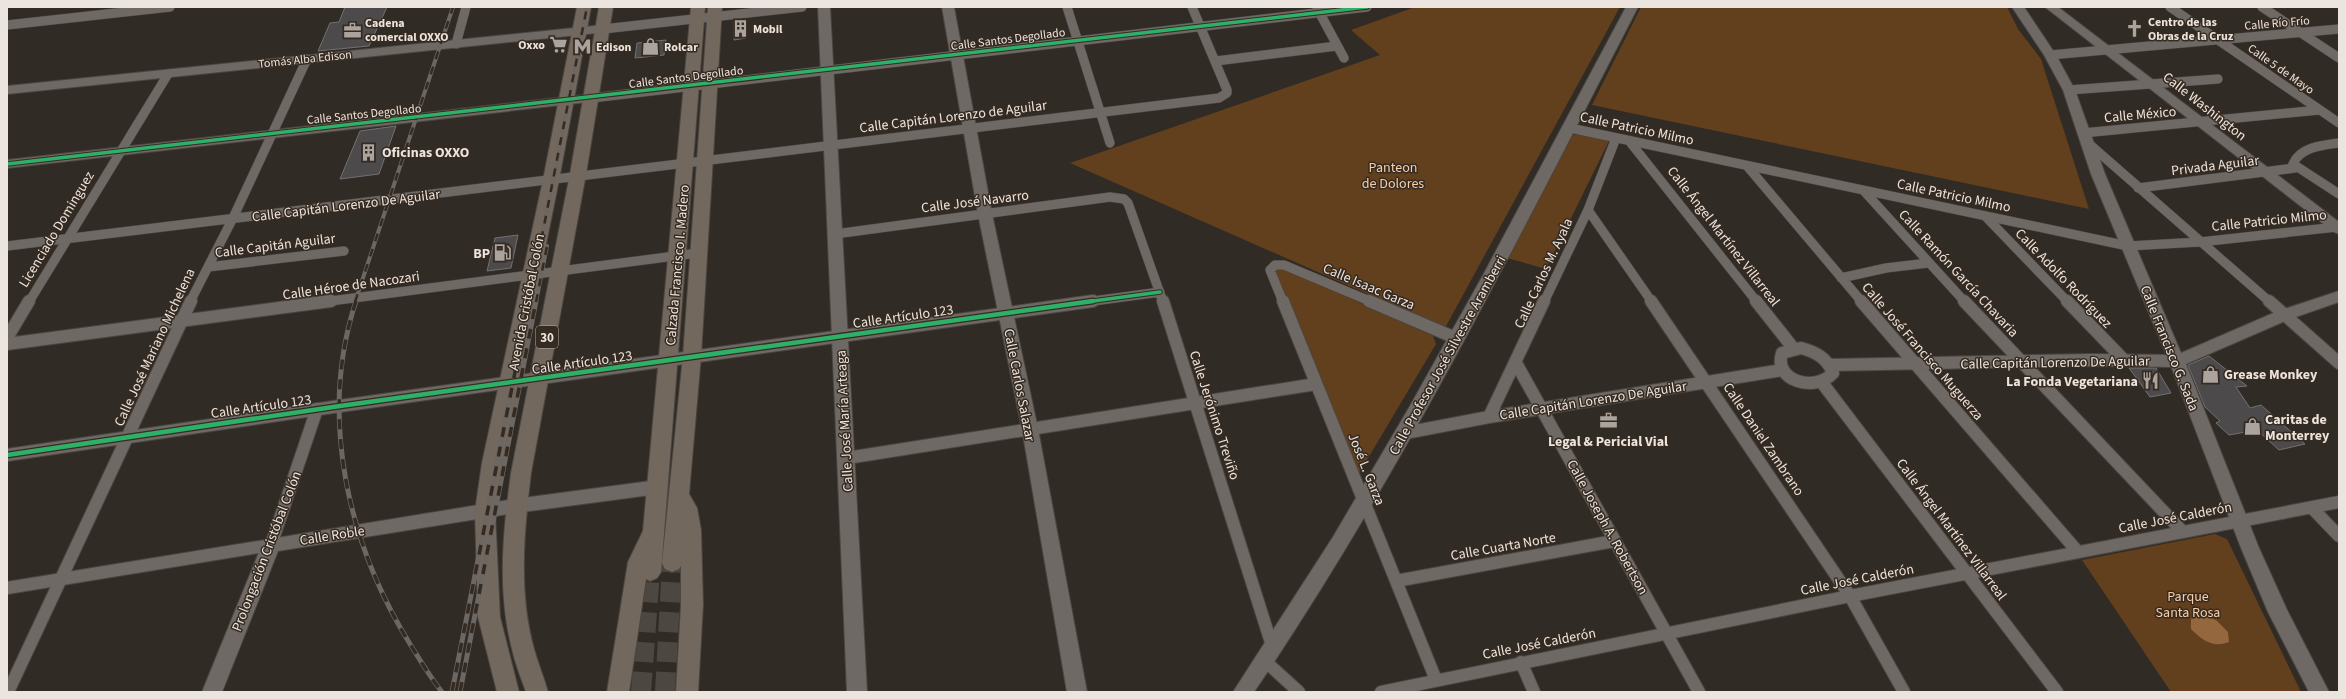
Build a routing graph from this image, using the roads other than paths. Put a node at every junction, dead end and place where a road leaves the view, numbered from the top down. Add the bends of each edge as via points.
1 (170, 7) edge
2 (466, 7) edge
3 (584, 7) edge
4 (606, 7) edge
5 (802, 7) edge
6 (824, 7) edge
7 (948, 7) edge
8 (1067, 7) edge
9 (1192, 7) edge
10 (1367, 7) edge
11 (1632, 7) edge
12 (2018, 7) edge
13 (2051, 7) edge
14 (2170, 7) edge
15 (2262, 7) edge
16 (1318, 10) edge
17 (115, 11) edge
18 (714, 12) edge
19 (697, 13) edge
20 (7, 26) edge
21 (1201, 27) junction
22 (603, 29) junction
23 (2339, 30) edge
24 (579, 31) junction
25 (2300, 33) junction
26 (2219, 40) junction
27 (1078, 41) junction
28 (456, 44) junction
29 (1337, 46) junction
30 (2108, 50) junction
31 (2050, 54) junction
32 (955, 56) junction
33 (1344, 58) dead end
34 (2339, 58) edge
35 (307, 59) junction
36 (1216, 61) junction
37 (827, 71) junction
38 (168, 74) junction
39 (2218, 79) dead end
40 (710, 84) junction
41 (2152, 85) junction
42 (692, 86) junction
43 (7, 90) edge
44 (2069, 90) junction
45 (592, 98) junction
46 (566, 101) junction
47 (2320, 110) junction
48 (1100, 113) junction
49 (2199, 123) junction
50 (2339, 123) edge
51 (1570, 128) junction
52 (969, 129) junction
53 (272, 134) junction
54 (1616, 138) junction
55 (2085, 138) junction
56 (1630, 142) junction
57 (1110, 143) dead end
58 (2339, 143) edge
59 (831, 145) junction
60 (120, 150) junction
61 (706, 160) junction
62 (686, 163) junction
63 (7, 164) edge
64 (1748, 167) junction
65 (2295, 168) junction
66 (2266, 173) junction
67 (578, 177) junction
68 (551, 180) junction
69 (2138, 188) junction
70 (1863, 190) junction
71 (2339, 194) edge
72 (1118, 196) joint
73 (1588, 210) junction
74 (985, 214) junction
75 (1986, 216) junction
76 (233, 218) junction
77 (2338, 228) edge
78 (835, 234) junction
79 (66, 239) junction
80 (2200, 242) junction
81 (7, 246) edge
82 (2128, 246) junction
83 (344, 250) dead end
84 (698, 253) junction
85 (678, 256) junction
86 (1928, 263) junction
87 (208, 267) junction
88 (1270, 270) joint
89 (559, 271) junction
90 (531, 275) junction
91 (1841, 278) junction
92 (1160, 292) junction
93 (2339, 296) edge
94 (1006, 313) junction
95 (2284, 315) junction
96 (181, 321) junction
97 (2164, 333) junction
98 (840, 336) junction
99 (7, 338) edge
100 (1458, 339) junction
101 (7, 344) edge
102 (1794, 349) junction
103 (2197, 352) junction
104 (692, 356) junction
105 (2123, 358) junction
106 (669, 360) junction
107 (2021, 361) junction
108 (2177, 361) junction
109 (1516, 363) junction
110 (2339, 363) edge
111 (1830, 364) junction
112 (1916, 365) junction
113 (1782, 370) junction
114 (540, 379) junction
115 (1707, 382) junction
116 (509, 383) junction
117 (1316, 384) junction
118 (1823, 384) junction
119 (1195, 402) junction
120 (317, 409) junction
121 (1544, 409) junction
122 (1489, 417) junction
123 (1030, 429) junction
124 (1404, 433) junction
125 (128, 437) junction
126 (7, 455) edge
127 (847, 458) junction
128 (658, 487) junction
129 (678, 495) junction
130 (1364, 501) junction
131 (2339, 502) edge
132 (515, 506) junction
133 (2312, 508) junction
134 (485, 511) junction
135 (2240, 522) junction
136 (654, 531) junction
137 (2183, 532) junction
138 (2339, 536) edge
139 (1614, 541) junction
140 (271, 545) junction
141 (2078, 552) junction
142 (672, 563) tunnel mouth
143 (650, 572) tunnel mouth
144 (1968, 575) junction
145 (63, 578) junction
146 (1396, 580) junction
147 (7, 588) edge
148 (1850, 596) junction
149 (1666, 634) junction
150 (1269, 655) junction
151 (1521, 662) junction
152 (526, 667) junction
153 (1436, 680) junction
154 (506, 684) edge
155 (8, 692) edge
156 (212, 692) edge
157 (536, 692) edge
158 (618, 692) edge
159 (687, 692) edge
160 (857, 692) edge
161 (1077, 692) edge
162 (1243, 692) edge
163 (1299, 692) edge
164 (1381, 692) edge
165 (1534, 692) edge
166 (1699, 692) edge
167 (1904, 692) edge
168 (2057, 692) edge
169 (2319, 692) edge

1 - 17 street
2 - 28 street
3 - 24 main road, Avenida Cristóbal Colón / 30
4 - 22 main road, Avenida Cristóbal Colón / 30
5 - 18 street
6 - 37 street, Calle José María Arteaga
7 - 32 street, Calle Carlos Salazar
8 - 27 street
9 - 21 street
10 - 16 street, Calle Santos Degollado
11 - 51 street, Calle Profesor José Silvestre Aramberri
12 - 31 street, Calle Francisco G. Sada
13 - 30 street, Calle Washington
14 - 26 street, Calle 5 de Mayo
15 - 25 street
16 - 21 street, Calle Santos Degollado
16 - 29 street
17 - 20 street
18 - 19 street
18 - 40 main road, Calzada Francisco I. Madero
19 - 22 street
19 - 42 main road, Calzada Francisco I. Madero
21 - 27 street, Calle Santos Degollado
21 - 36 street
22 - 24 street, Tomás Alba Edison
22 - 45 main road, Avenida Cristóbal Colón / 30
23 - 25 street, Calle Río Frío
24 - 28 street, Tomás Alba Edison
24 - 46 main road, Avenida Cristóbal Colón / 30
25 - 26 street, Calle Río Frío
25 - 34 street
26 - 30 street, Calle Río Frío
26 - 47 street, Calle 5 de Mayo
27 - 32 street, Calle Santos Degollado
27 - 48 street
28 - 35 street, Tomás Alba Edison
29 - 33 street
29 - 36 street
30 - 31 street, Calle Río Frío
30 - 41 street, Calle Washington
31 - 44 street, Calle Francisco G. Sada
32 - 37 street, Calle Santos Degollado
32 - 52 street, Calle Carlos Salazar
35 - 38 street, Tomás Alba Edison
35 - 53 street, Calle José Mariano Michelena
36 - 48 street, Calle Capitán Lorenzo de Aguilar via 1227,90 1224,96
37 - 40 street, Calle Santos Degollado
37 - 59 street, Calle José María Arteaga
38 - 43 street, Tomás Alba Edison
38 - 60 street, Licenciado Dominguez
39 - 41 street
40 - 42 street, Calle Santos Degollado
40 - 61 main road, Calzada Francisco I. Madero
41 - 44 street
41 - 49 street, Calle Washington
42 - 45 street, Calle Santos Degollado
42 - 62 main road, Calzada Francisco I. Madero
44 - 55 street, Calle Francisco G. Sada
45 - 46 street, Calle Santos Degollado
45 - 67 main road, Avenida Cristóbal Colón / 30
46 - 53 street, Calle Santos Degollado
46 - 68 main road, Avenida Cristóbal Colón / 30
47 - 49 street, Calle México
47 - 50 street, Calle 5 de Mayo
48 - 52 street, Calle Capitán Lorenzo de Aguilar
48 - 57 street
49 - 55 street, Calle México
49 - 66 street, Calle Washington
51 - 54 street, Calle Patricio Milmo
51 - 100 street, Calle Profesor José Silvestre Aramberri
52 - 59 street, Calle Capitán Lorenzo de Aguilar
52 - 74 street, Calle Carlos Salazar
53 - 60 street, Calle Santos Degollado
53 - 76 street, Calle José Mariano Michelena
54 - 56 street, Calle Patricio Milmo
54 - 73 street, Calle Carlos M. Ayala
55 - 69 street
55 - 82 street, Calle Francisco G. Sada
56 - 64 street, Calle Patricio Milmo
56 - 102 street, Calle Ángel Martínez Villarreal
58 - 65 street via 2300,154 2294,160
59 - 61 street, Calle Capitán Lorenzo de Aguilar
59 - 78 street, Calle José María Arteaga
60 - 63 street, Calle Santos Degollado
60 - 79 street, Licenciado Dominguez
61 - 62 street, Calle Capitán Lorenzo de Aguilar
61 - 84 main road, Calzada Francisco I. Madero
62 - 67 street, Calle Capitán Lorenzo De Aguilar
62 - 85 main road, Calzada Francisco I. Madero
64 - 70 street, Calle Patricio Milmo
64 - 91 street, Calle José Francisco Muguerza
65 - 66 street, Privada Aguilar
65 - 71 street
66 - 69 street, Privada Aguilar
66 - 77 street, Calle Washington
67 - 68 street, Calle Capitán Lorenzo De Aguilar
67 - 89 main road, Avenida Cristóbal Colón / 30
68 - 76 street, Calle Capitán Lorenzo De Aguilar
68 - 90 main road, Avenida Cristóbal Colón / 30
69 - 80 street
70 - 75 street, Calle Patricio Milmo
70 - 86 street, Calle Ramón García Chavaria
72 - 74 street, Calle José Navarro
72 - 92 street, Calle Jerónimo Treviño via 1128,202
73 - 109 street, Calle Carlos M. Ayala
73 - 115 street, Calle Daniel Zambrano
74 - 78 street, Calle José Navarro
74 - 94 street, Calle Carlos Salazar
75 - 82 street, Calle Patricio Milmo
75 - 105 street, Calle Adolfo Rodríguez
76 - 79 street, Calle Capitán Lorenzo De Aguilar
76 - 87 street, Calle José Mariano Michelena
77 - 80 street, Calle Patricio Milmo
78 - 98 street, Calle José María Arteaga
79 - 81 street, Calle Capitán Lorenzo De Aguilar
79 - 99 street, Licenciado Dominguez
80 - 82 street, Calle Patricio Milmo
80 - 95 street
82 - 97 street, Calle Francisco G. Sada
83 - 87 street, Calle Capitán Aguilar
84 - 85 street, Calle Héroe de Nacozari
84 - 104 main road, Calzada Francisco I. Madero
85 - 89 street, Calle Héroe de Nacozari
85 - 106 main road, Calzada Francisco I. Madero
86 - 91 street via 1886,268
86 - 107 street, Calle Ramón García Chavaria
87 - 96 street, Calle José Mariano Michelena
88 - 100 street, Calle Isaac Garza via 1274,265 1284,265
88 - 117 street, José L. Garza
89 - 90 street, Calle Héroe de Nacozari
89 - 114 main road, Avenida Cristóbal Colón / 30
90 - 96 street, Calle Héroe de Nacozari
90 - 116 main road, Avenida Cristóbal Colón / 30
91 - 112 street, Calle José Francisco Muguerza
92 - 94 street, Calle Artículo 123
92 - 119 street, Calle Jerónimo Treviño
93 - 95 street, Calle Capitán Lorenzo De Aguilar
94 - 98 street, Calle Artículo 123
94 - 123 street, Calle Carlos Salazar
95 - 103 street, Calle Capitán Lorenzo De Aguilar
95 - 110 street
96 - 101 street, Calle Héroe de Nacozari
96 - 125 street, Calle José Mariano Michelena
97 - 103 street via 2178,345
97 - 108 street, Calle Francisco G. Sada
98 - 104 street, Calle Artículo 123
98 - 127 street, Calle José María Arteaga
100 - 124 street, Calle Profesor José Silvestre Aramberri
102 - 111 street via 1811,350
102 - 113 street via 1782,353 1778,358
103 - 108 street, Calle Capitán Lorenzo De Aguilar
104 - 106 street, Calle Artículo 123
104 - 129 main road, Calzada Francisco I. Madero
105 - 107 street, Calle Capitán Lorenzo De Aguilar
105 - 108 street, Calle Capitán Lorenzo De Aguilar
106 - 114 street, Calle Artículo 123
106 - 128 main road, Calzada Francisco I. Madero
107 - 112 street, Calle Capitán Lorenzo De Aguilar
107 - 137 street, Calle Ramón García Chavaria
108 - 135 street, Calle Francisco G. Sada
109 - 121 street, Calle Joseph A. Robertson
109 - 122 street, Calle Carlos M. Ayala
111 - 112 street, Calle Capitán Lorenzo De Aguilar
111 - 118 street via 1833,373 1830,381
112 - 141 street, Calle José Francisco Muguerza
113 - 115 street, Calle Capitán Lorenzo De Aguilar
113 - 118 street via 1804,382
114 - 116 street, Calle Artículo 123
114 - 132 main road, Avenida Cristóbal Colón / 30
115 - 121 street, Calle Capitán Lorenzo De Aguilar
115 - 148 street, Calle Daniel Zambrano
116 - 120 street, Calle Artículo 123
116 - 134 main road, Avenida Cristóbal Colón / 30
117 - 119 street
117 - 130 street, José L. Garza
118 - 144 street, Calle Ángel Martínez Villarreal
119 - 123 street
119 - 150 street, Calle Jerónimo Treviño
120 - 125 street, Calle Artículo 123
120 - 140 street, Prolongación Cristóbal Colón
121 - 122 street, Calle Capitán Lorenzo De Aguilar
121 - 139 street, Calle Joseph A. Robertson
122 - 124 street, Calle Capitán Lorenzo De Aguilar
123 - 127 street
123 - 161 street, Calle Carlos Salazar
124 - 130 street, Calle Profesor José Silvestre Aramberri
125 - 126 street, Calle Artículo 123
125 - 145 street, Calle José Mariano Michelena
127 - 160 street, Calle José María Arteaga
128 - 132 street, Calle Roble
128 - 136 main road, Calzada Francisco I. Madero
129 - 142 main road, Calzada Francisco I. Madero
129 - 159 main road via 687,508 692,530 692,605
130 - 146 street, José L. Garza
130 - 150 street, Calle Profesor José Silvestre Aramberri
131 - 133 street, Calle José Calderón
132 - 134 street, Calle Roble
132 - 152 main road, Avenida Cristóbal Colón / 30 via 512,563 514,608
133 - 135 street, Calle José Calderón
133 - 138 street
134 - 140 street, Calle Roble
134 - 154 main road, Avenida Cristóbal Colón / 30 via 489,617
135 - 137 street, Calle José Calderón
135 - 169 street, Calle Francisco G. Sada via 2278,612
136 - 143 main road, Calzada Francisco I. Madero
136 - 158 main road via 638,562
137 - 141 street, Calle José Calderón
139 - 146 street, Calle Cuarta Norte
139 - 149 street, Calle Joseph A. Robertson
140 - 145 street, Calle Roble
140 - 156 street, Prolongación Cristóbal Colón
141 - 144 street, Calle José Calderón
144 - 148 street, Calle José Calderón
144 - 168 street, Calle Ángel Martínez Villarreal
145 - 147 street, Calle Roble
145 - 155 street, Calle José Mariano Michelena
146 - 153 street, José L. Garza
148 - 149 street, Calle José Calderón
148 - 167 street, Calle Daniel Zambrano
149 - 151 street, Calle José Calderón
149 - 166 street, Calle Joseph A. Robertson
150 - 162 street, Calle Profesor José Silvestre Aramberri
150 - 163 street
151 - 153 street, Calle José Calderón
151 - 165 street
152 - 154 main road
152 - 157 main road, Avenida Cristóbal Colón / 30
153 - 164 street, Calle José Calderón

